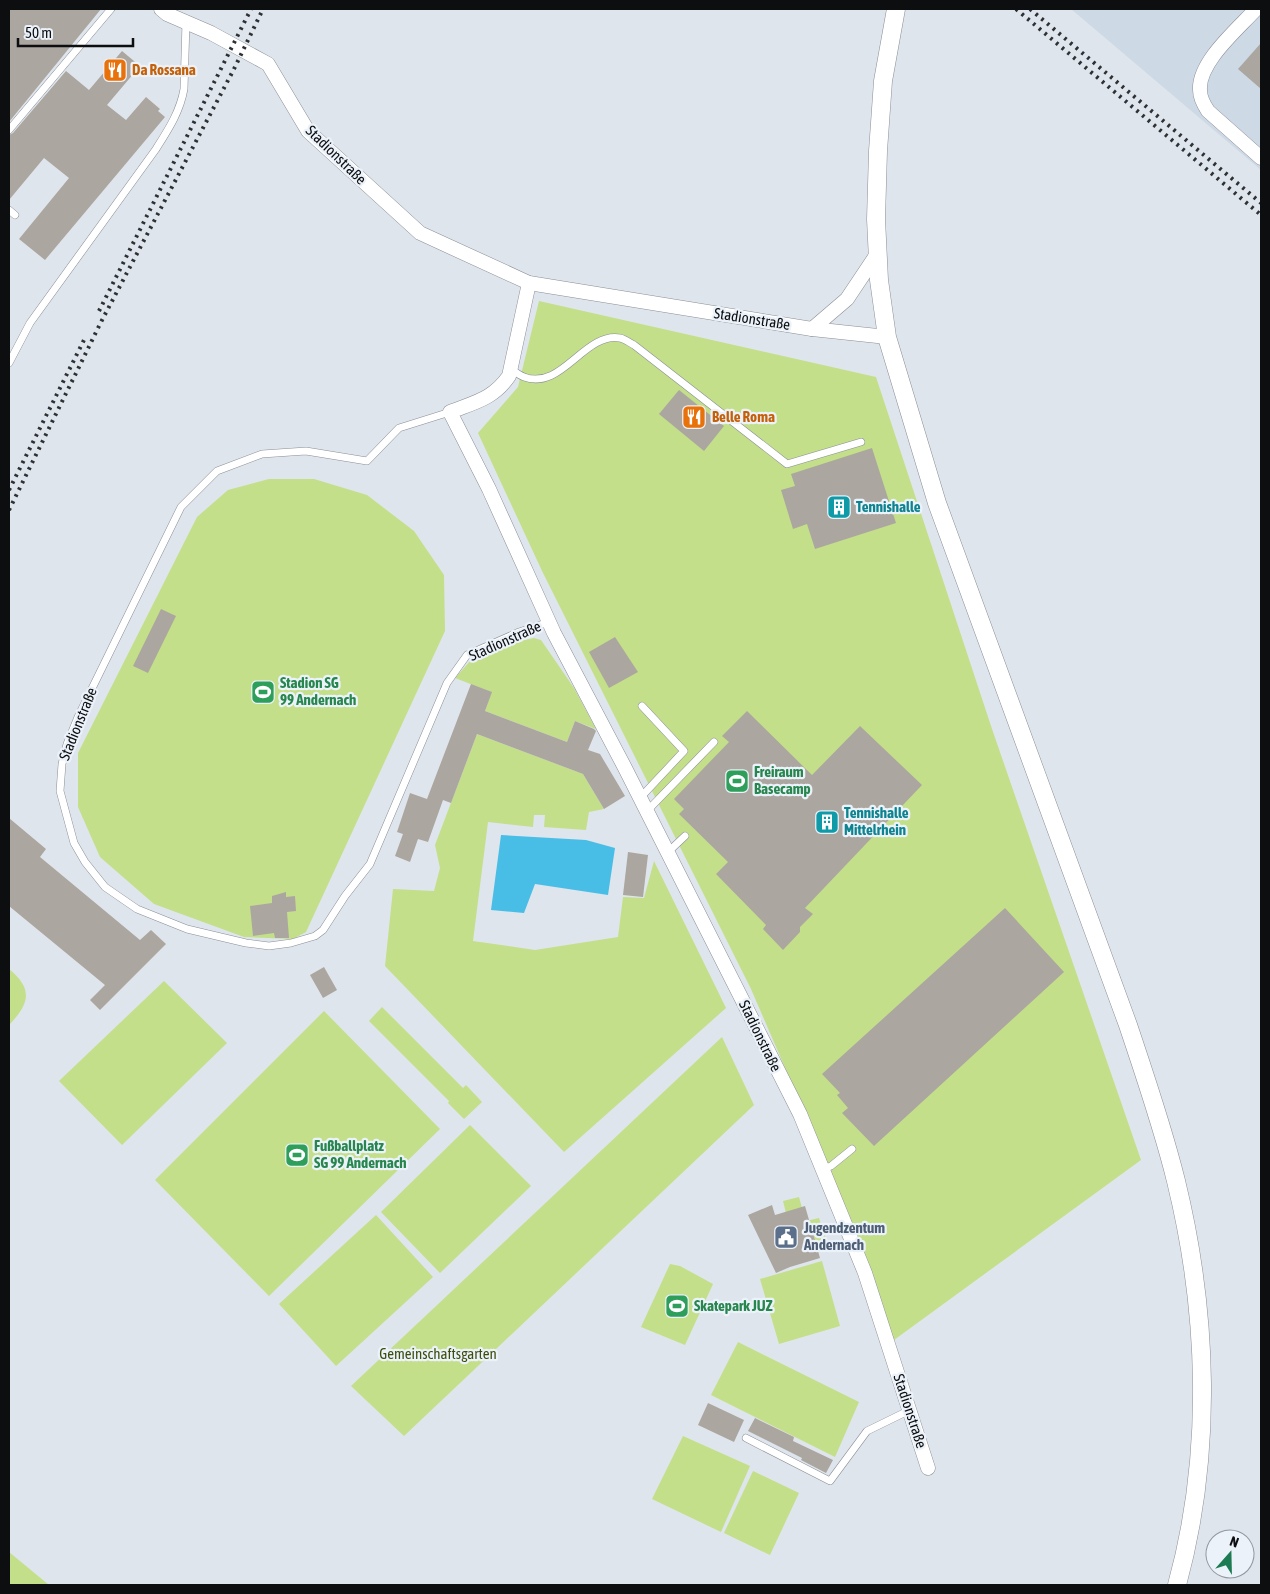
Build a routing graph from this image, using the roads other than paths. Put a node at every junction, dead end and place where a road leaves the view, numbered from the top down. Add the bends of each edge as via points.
1 (111, 9) edge
2 (161, 9) edge
3 (896, 9) edge
4 (1256, 9) edge
5 (186, 22) junction
6 (9, 130) edge
7 (1261, 158) edge
8 (878, 254) junction
9 (529, 283) junction
10 (812, 329) junction
11 (887, 337) junction
12 (9, 363) edge
13 (510, 369) junction
14 (450, 412) junction
15 (861, 442) dead end
16 (549, 622) junction
17 (642, 706) dead end
18 (714, 742) dead end
19 (644, 804) junction
20 (685, 836) dead end
21 (668, 852) junction
22 (852, 1149) dead end
23 (824, 1169) junction
24 (910, 1410) junction
25 (746, 1438) dead end
26 (928, 1468) dead end
27 (1177, 1585) edge

1 - 6 lane
2 - 5 street, Stadionstraße
3 - 8 street via 883,81 876,209
4 - 7 street via 1210,61 1202,76 1200,90 1208,112
5 - 9 street, Stadionstraße via 268,64 308,131 420,233
5 - 12 lane via 184,89 174,119 151,156 30,323
8 - 10 street via 847,299
8 - 11 street
9 - 10 street, Stadionstraße
9 - 13 street, Stadionstraße
10 - 11 street, Stadionstraße
11 - 27 street via 937,503 1128,1025 1176,1181 1192,1262 1202,1388 1197,1473
13 - 14 street, Stadionstraße via 509,376 489,397
13 - 15 lane via 523,377 545,378 595,344 620,338 634,345 788,464
14 - 16 street, Stadionstraße
14 - 16 lane, Stadionstraße via 399,428 367,461 306,451 262,454 217,471 181,507 67,744 60,791 74,843 105,887 137,909 187,929 246,944 269,946 315,936 333,917 370,864 447,683 468,655
16 - 19 street, Stadionstraße
17 - 19 lane via 684,751
18 - 19 lane
19 - 21 street, Stadionstraße
20 - 21 lane
21 - 23 street, Stadionstraße via 800,1114
22 - 23 lane
23 - 24 street, Stadionstraße via 837,1192 866,1273
24 - 25 lane via 867,1431 830,1481
24 - 26 street, Stadionstraße

